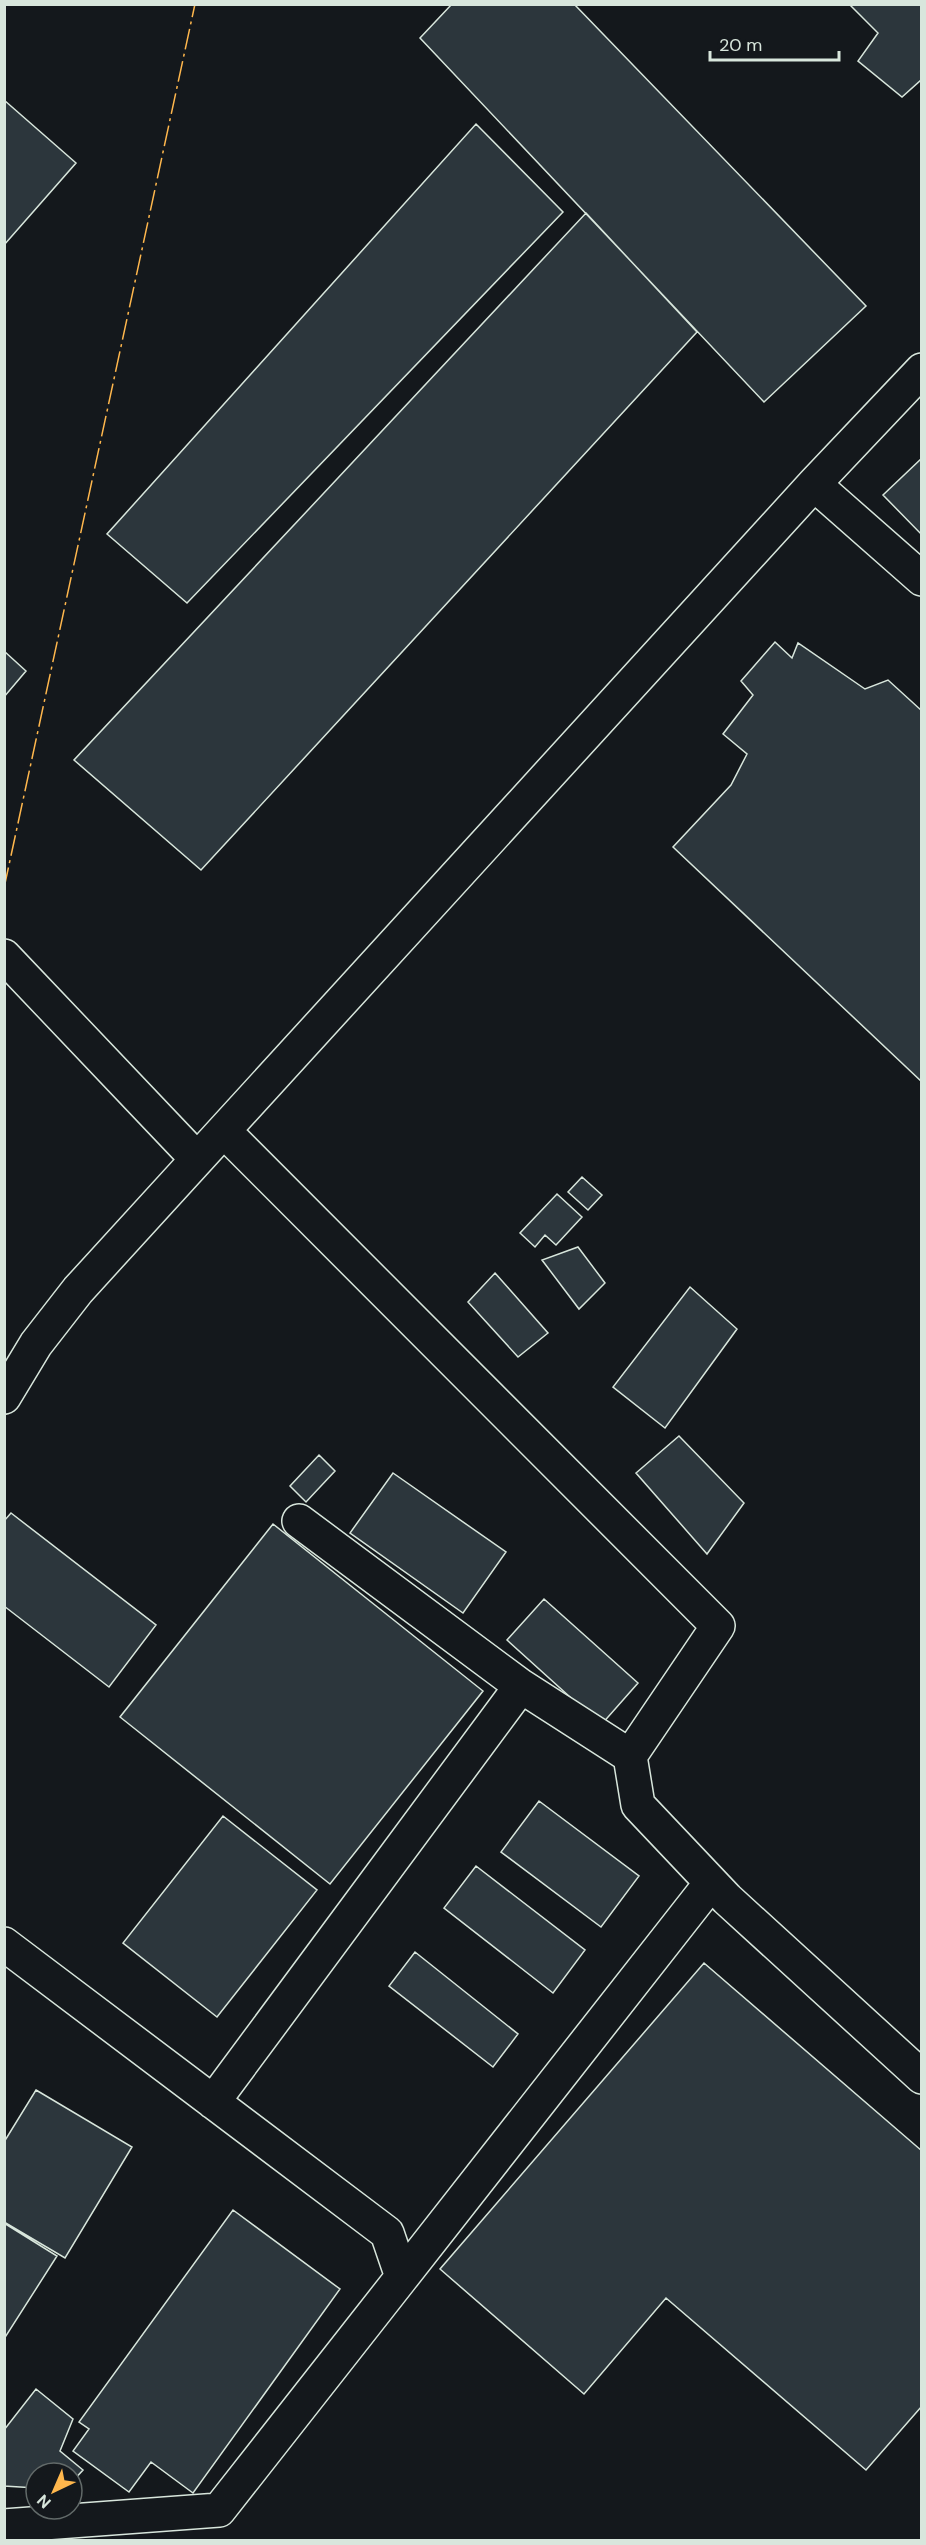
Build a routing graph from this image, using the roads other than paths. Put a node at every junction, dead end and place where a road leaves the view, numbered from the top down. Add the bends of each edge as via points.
1 (921, 370) edge
2 (814, 484) junction
3 (921, 579) edge
4 (4, 956) edge
5 (224, 1131) junction
6 (197, 1159) junction
7 (4, 1397) edge
8 (299, 1521) dead end
9 (521, 1686) junction
10 (630, 1756) junction
11 (711, 1883) junction
12 (4, 1944) edge
13 (921, 2077) edge
14 (213, 2102) junction
15 (402, 2277) junction
16 (4, 2526) edge

1 - 2 street
2 - 3 street
2 - 5 street
4 - 6 street
5 - 6 street
5 - 10 street via 718,1626
6 - 7 street via 78,1290 36,1344
8 - 9 street
9 - 10 street
9 - 14 street
10 - 11 street via 638,1806
11 - 13 street
11 - 15 street
12 - 14 street
14 - 15 street via 387,2233
15 - 16 street via 219,2510

